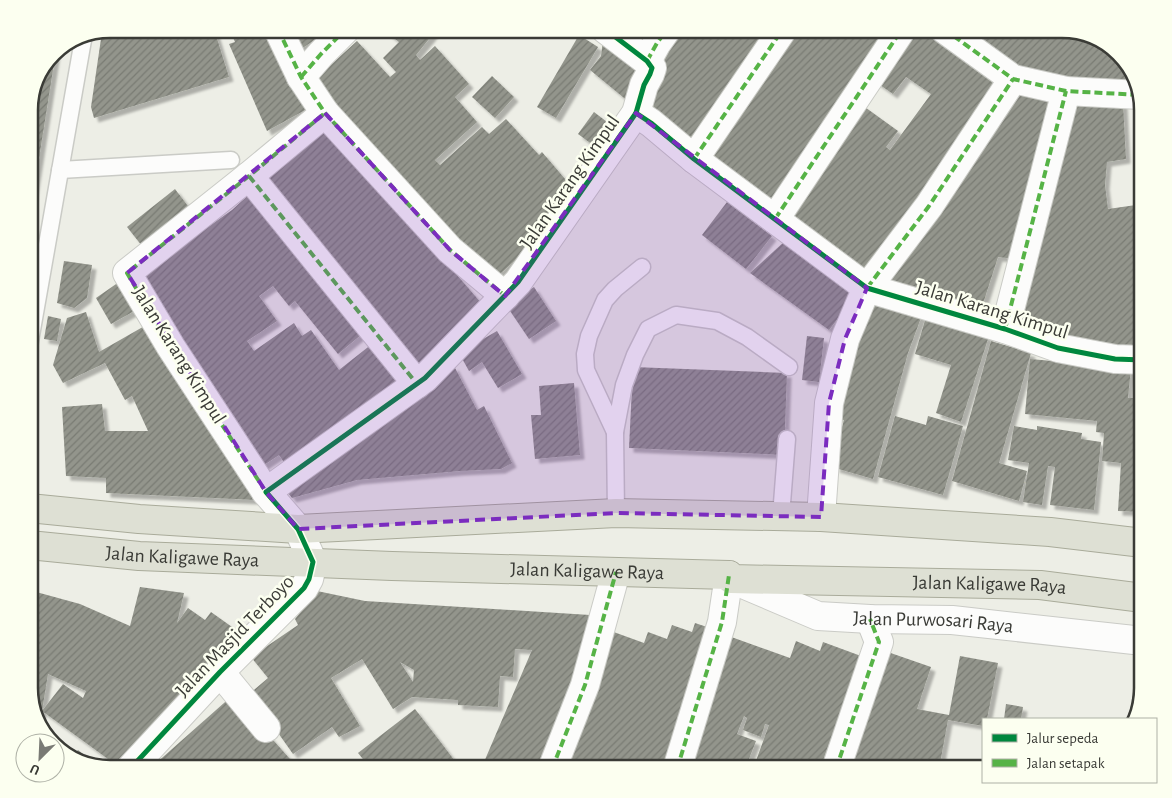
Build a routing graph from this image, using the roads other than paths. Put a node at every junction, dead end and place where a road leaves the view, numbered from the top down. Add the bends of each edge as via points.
1 (282, 38) edge
2 (337, 38) edge
3 (618, 38) edge
4 (661, 38) edge
5 (777, 38) edge
6 (896, 38) edge
7 (956, 38) edge
8 (82, 43) edge
9 (647, 61) junction
10 (301, 77) junction
11 (1013, 79) junction
12 (1066, 91) junction
13 (1132, 94) edge
14 (326, 113) junction
15 (636, 113) junction
16 (694, 159) junction
17 (240, 168) junction
18 (60, 170) junction
19 (776, 219) junction
20 (642, 267) dead end
21 (868, 288) junction
22 (38, 296) edge
23 (505, 296) junction
24 (1005, 328) junction
25 (1134, 360) edge
26 (789, 367) dead end
27 (417, 384) junction
28 (615, 432) junction
29 (787, 439) dead end
30 (266, 492) junction
31 (38, 509) edge
32 (616, 513) junction
33 (781, 516) junction
34 (821, 517) junction
35 (298, 528) junction
36 (1134, 541) edge
37 (38, 546) edge
38 (313, 562) junction
39 (616, 572) junction
40 (730, 577) junction
41 (1134, 597) edge
42 (870, 619) junction
43 (1134, 640) edge
44 (220, 672) junction
45 (266, 728) dead end
46 (143, 760) edge
47 (556, 760) edge
48 (680, 760) edge
49 (839, 760) edge

1 - 10 street
2 - 10 street
3 - 9 street
4 - 9 street
5 - 16 street
6 - 19 street
7 - 11 street
8 - 18 lane
9 - 15 street via 652,68
10 - 14 street
11 - 12 street
11 - 21 street via 929,206
12 - 13 street
12 - 24 street, Jalan Karang Kimpul
14 - 17 street, Jalan Karang Kimpul
14 - 23 street via 450,250
15 - 16 street, Jalan Karang Kimpul
15 - 23 street, Jalan Karang Kimpul
16 - 19 street, Jalan Karang Kimpul
17 - 18 lane
17 - 27 street
17 - 30 street, Jalan Karang Kimpul via 127,273
18 - 22 lane
19 - 21 street, Jalan Karang Kimpul
20 - 28 lane via 605,300 589,336 585,354 586,370
21 - 24 street, Jalan Karang Kimpul
21 - 34 street via 845,339 829,403
23 - 27 street, Jalan Karang Kimpul
24 - 25 street, Jalan Karang Kimpul via 1058,348
26 - 28 lane via 747,337 716,321 676,316 648,329 624,385
27 - 30 street, Jalan Karang Kimpul
28 - 32 lane
29 - 33 lane
30 - 35 street, Jalan Karang Kimpul
31 - 35 highway, Jalan Kaligawe Raya via 139,520
32 - 33 highway, Jalan Kaligawe Raya
32 - 35 highway, Jalan Kaligawe Raya
33 - 34 highway, Jalan Kaligawe Raya
34 - 36 highway, Jalan Kaligawe Raya via 1050,532
35 - 38 street, Jalan Karang Kimpul
37 - 38 highway, Jalan Kaligawe Raya via 139,556
38 - 39 highway, Jalan Kaligawe Raya
38 - 44 street, Jalan Masjid Terboyo via 310,579 304,588
39 - 40 highway, Jalan Kaligawe Raya
39 - 47 street via 585,685
40 - 41 highway, Jalan Kaligawe Raya via 1040,585
40 - 42 street, Jalan Purwosari Raya via 818,616
40 - 48 street via 722,622
42 - 43 street, Jalan Purwosari Raya via 952,620
42 - 49 street via 879,642
44 - 45 street
44 - 46 street, Jalan Masjid Terboyo

